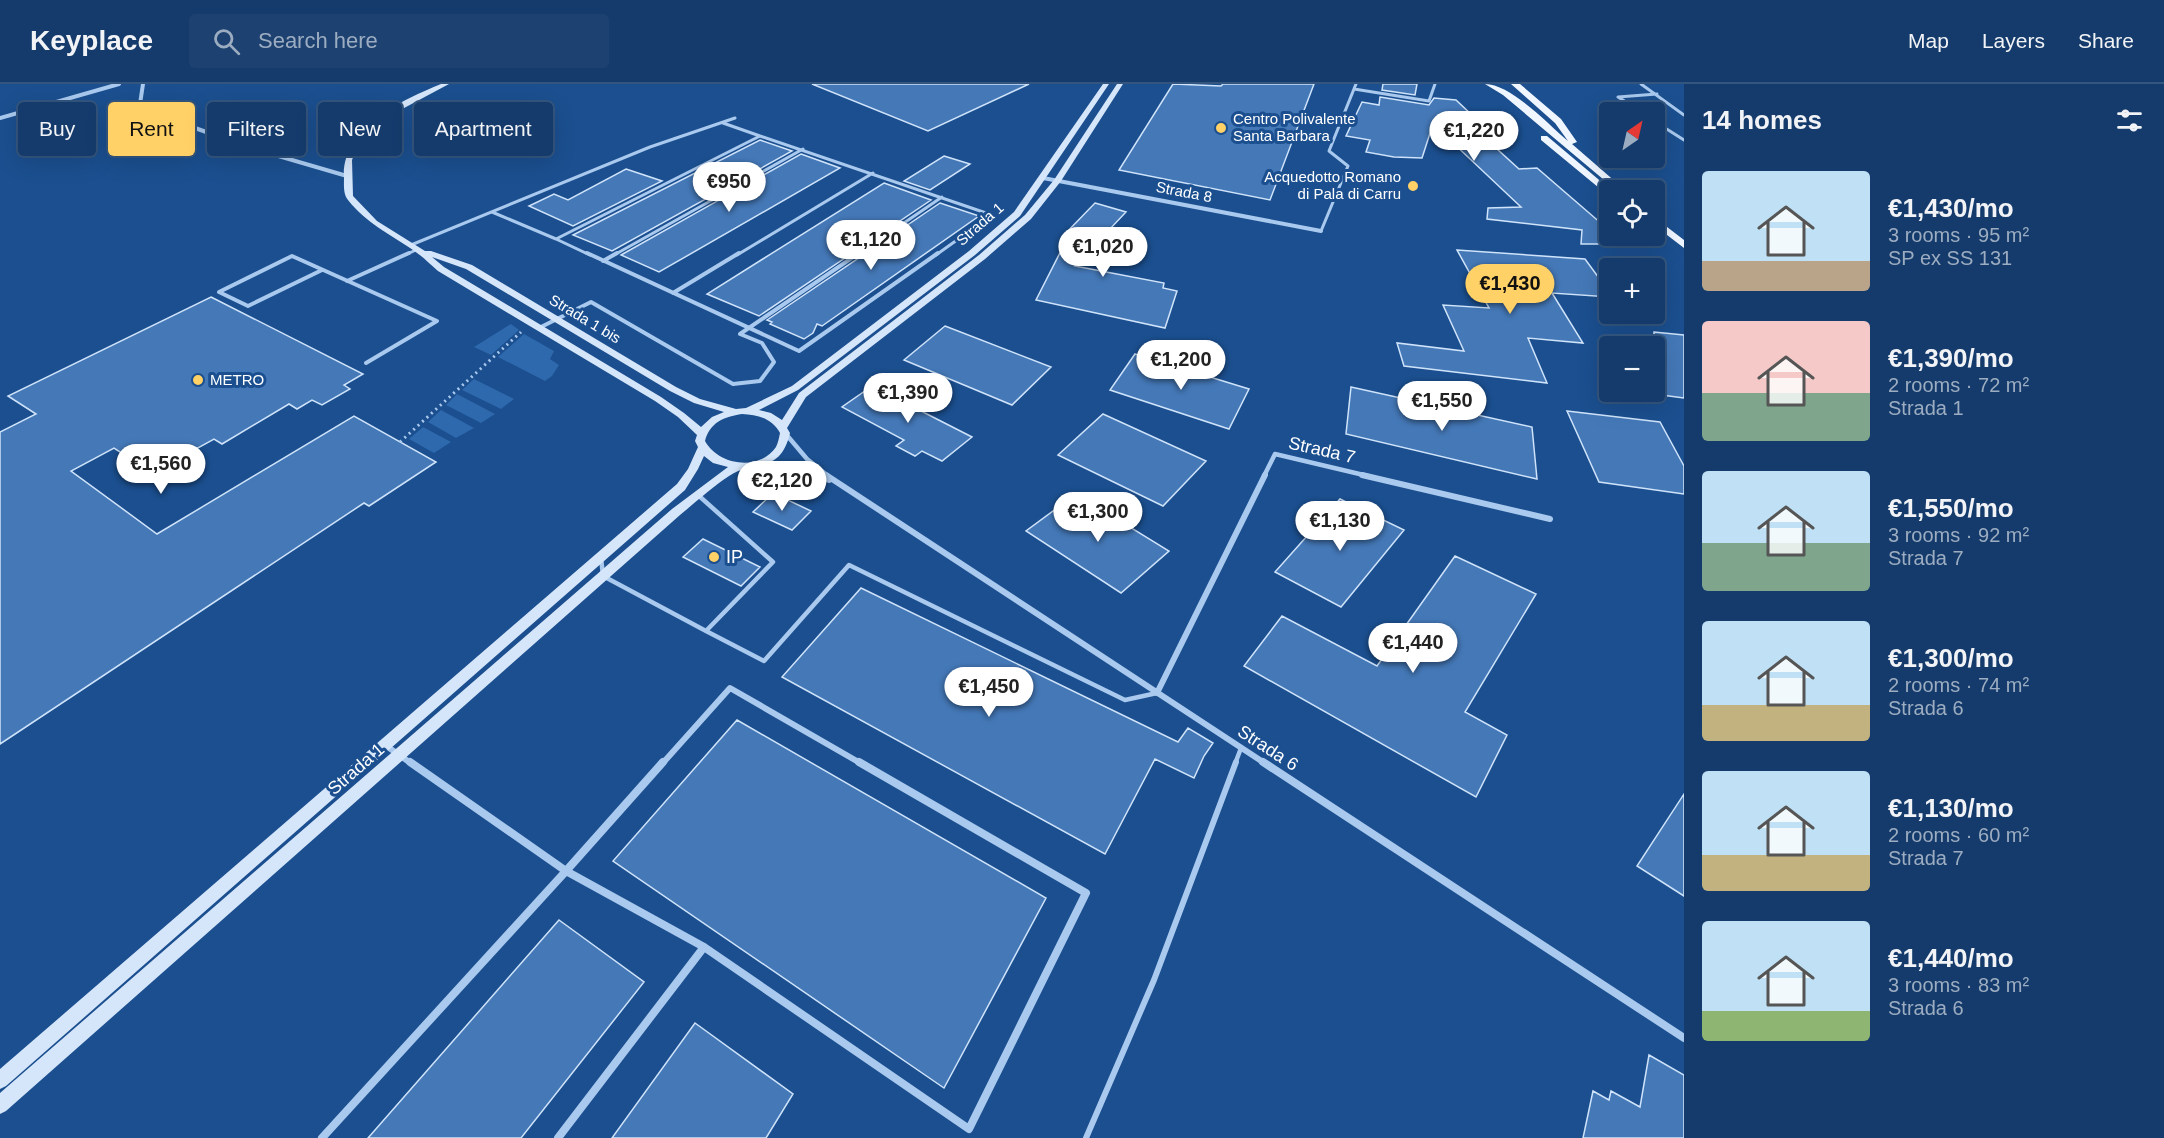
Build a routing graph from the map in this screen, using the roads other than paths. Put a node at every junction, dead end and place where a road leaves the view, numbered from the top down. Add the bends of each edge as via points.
1 (118, 84) edge
2 (143, 84) edge
3 (446, 84) edge
4 (1106, 84) edge
5 (1120, 84) edge
6 (1356, 84) edge
7 (1435, 84) edge
8 (1489, 84) edge
9 (1515, 84) edge
10 (1641, 84) edge
11 (1354, 89) junction
12 (1657, 94) junction
13 (1626, 102) edge
14 (1684, 115) edge
15 (0, 118) edge
16 (735, 118) dead end
17 (723, 123) junction
18 (1665, 128) edge
19 (762, 135) junction
20 (1684, 140) edge
21 (803, 149) junction
22 (1575, 150) junction
23 (873, 173) junction
24 (347, 176) junction
25 (1043, 178) junction
26 (1610, 180) edge
27 (1057, 181) junction
28 (1599, 185) edge
29 (942, 197) junction
30 (492, 212) junction
31 (1665, 230) edge
32 (1322, 231) joint
33 (556, 239) junction
34 (1665, 242) edge
35 (1684, 246) edge
36 (415, 247) junction
37 (1684, 258) edge
38 (603, 261) junction
39 (322, 270) junction
40 (347, 281) junction
41 (673, 293) junction
42 (557, 319) junction
43 (535, 326) junction
44 (748, 328) junction
45 (366, 363) dead end
46 (748, 411) junction
47 (736, 412) junction
48 (784, 430) junction
49 (701, 433) junction
50 (702, 448) junction
51 (760, 462) junction
52 (740, 465) junction
53 (835, 482) junction
54 (698, 495) junction
55 (1550, 519) dead end
56 (601, 557) junction
57 (603, 576) junction
58 (706, 631) junction
59 (1157, 693) junction
60 (385, 745) junction
61 (1241, 748) junction
62 (399, 755) junction
63 (566, 871) junction
64 (704, 947) junction
65 (1684, 1038) edge
66 (0, 1080) edge
67 (0, 1105) edge
68 (322, 1138) edge
69 (558, 1138) edge
70 (1086, 1138) edge

1 - 15 street
2 - 24 street via 140,104 150,112 254,149
3 - 24 street via 394,109 366,132 349,158
4 - 25 street, Strada 1
5 - 27 street, Strada 1
6 - 11 lane
7 - 11 lane via 1429,101
8 - 22 main road via 1506,93
8 - 28 main road via 1492,93
9 - 22 main road via 1558,121
10 - 12 lane
11 - 32 lane via 1329,151 1348,166
12 - 13 lane via 1618,97
12 - 14 lane
16 - 17 lane
17 - 19 lane
17 - 30 lane via 650,147
18 - 20 lane
19 - 21 lane
19 - 33 lane
21 - 23 lane
21 - 38 lane
22 - 26 main road
23 - 29 lane
23 - 41 lane
24 - 36 street, Strada 1 bis via 349,197 374,223
25 - 27 street, Strada 8
25 - 46 street, Strada 1 via 1017,214 972,253 795,388
27 - 32 street, Strada 8
27 - 48 street, Strada 1 via 1028,217 982,258 802,395
29 - 44 lane
29 - 44 lane via 992,215 799,351
30 - 33 lane
30 - 36 lane
31 - 35 main road
33 - 38 lane
34 - 37 main road
36 - 40 lane
36 - 42 street, Strada 1 bis via 469,267
36 - 43 street, Strada 1 bis via 441,268
38 - 41 lane
39 - 39 lane via 248,306 219,292 292,256
39 - 40 lane
40 - 45 lane via 437,321
41 - 44 lane
42 - 43 lane
42 - 44 lane via 591,302 733,384 760,381 774,362 762,343 740,334
42 - 47 street, Strada 1 bis via 689,398
43 - 49 street, Strada 1 bis via 657,399
46 - 47 street
46 - 48 street via 765,414
47 - 49 street via 711,421
48 - 51 street via 780,450
48 - 53 street, Strada 6 via 807,459
49 - 50 street
50 - 52 street via 716,460
50 - 56 street, Strada 1 via 681,487
51 - 52 street
51 - 53 street, Strada 6 via 806,471
52 - 54 street, Strada 1
53 - 59 street, Strada 6
54 - 57 street, Strada 1
54 - 58 lane via 773,562
55 - 59 street, Strada 7 via 1275,454
56 - 57 lane
56 - 60 street, Strada 1
57 - 58 lane
57 - 62 street, Strada 1
58 - 59 lane via 764,661 849,565 1125,700
59 - 61 street, Strada 6
60 - 62 street
60 - 66 street, Strada 1
61 - 65 street, Strada 6
61 - 70 lane via 1154,980
62 - 63 street
62 - 67 street, Strada 1
63 - 64 street
63 - 64 street via 730,688 1086,893 969,1129
63 - 68 street
64 - 69 street

